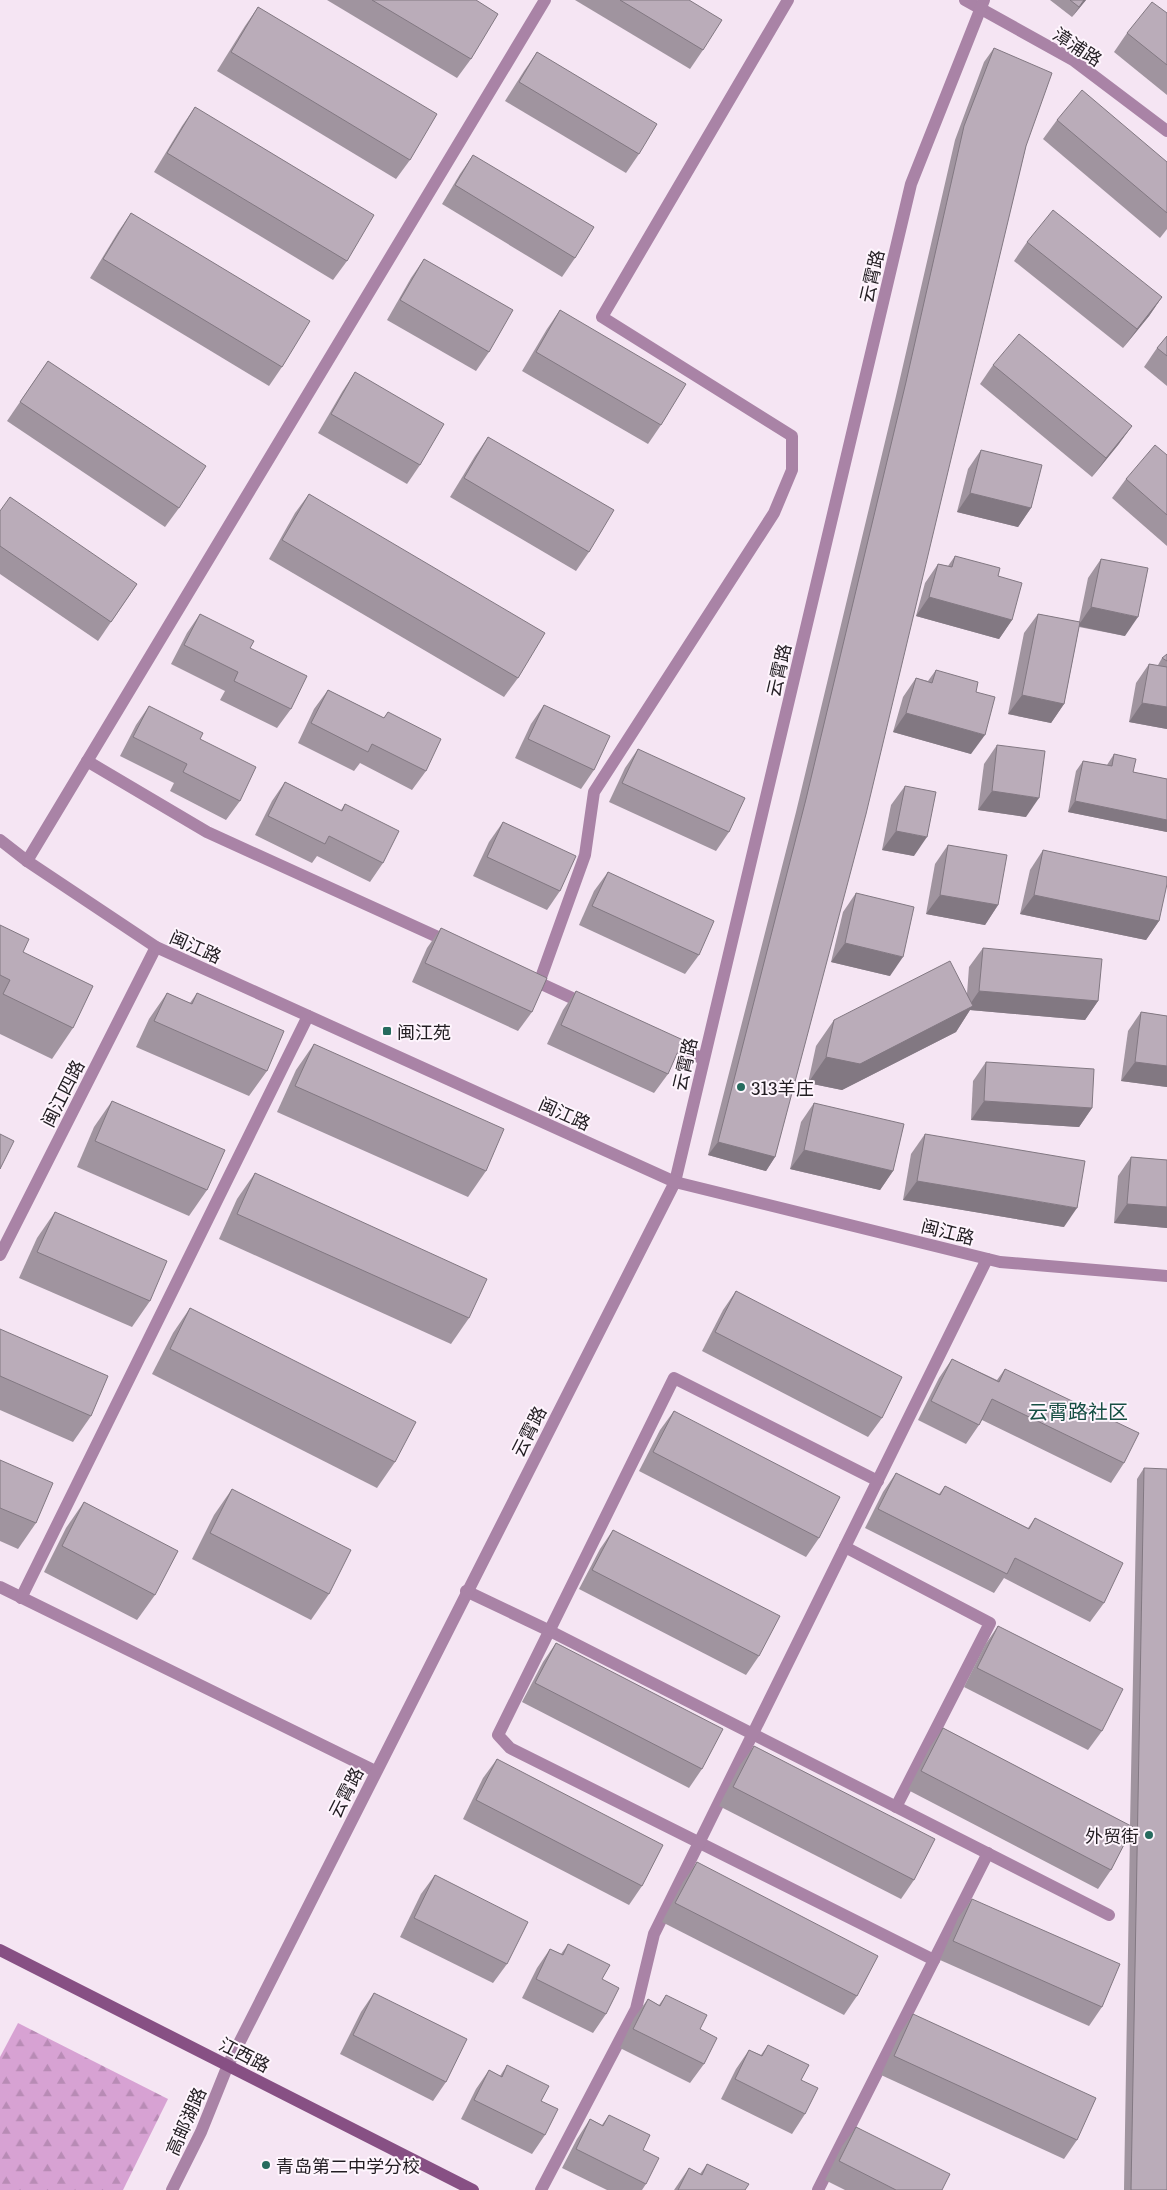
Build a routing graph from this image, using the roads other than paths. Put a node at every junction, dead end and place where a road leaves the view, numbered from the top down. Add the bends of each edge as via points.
1 (545, 0) edge
2 (788, 0) edge
3 (964, 0) edge
4 (982, 4) edge
5 (1167, 131) edge
6 (86, 761) junction
7 (0, 840) edge
8 (27, 861) junction
9 (156, 947) junction
10 (467, 950) edge
11 (521, 974) edge
12 (539, 983) junction
13 (599, 1010) edge
14 (308, 1016) junction
15 (651, 1034) edge
16 (703, 1059) junction
17 (675, 1182) junction
18 (0, 1255) edge
19 (987, 1259) junction
20 (1167, 1276) edge
21 (878, 1481) junction
22 (845, 1547) junction
23 (0, 1587) edge
24 (466, 1591) junction
25 (21, 1598) junction
26 (550, 1631) junction
27 (753, 1734) junction
28 (375, 1772) junction
29 (896, 1807) junction
30 (699, 1843) junction
31 (988, 1853) junction
32 (1109, 1915) dead end
33 (0, 1950) edge
34 (934, 1960) junction
35 (228, 2065) junction
36 (172, 2190) edge
37 (473, 2190) edge
38 (541, 2190) edge
39 (818, 2190) edge

1 - 6 street
2 - 12 street via 602,316 792,436 792,470 774,513 594,792 585,855
3 - 4 street, 漳浦路
4 - 5 street, 漳浦路 via 1074,60
4 - 16 street, 云霄路 via 911,184
6 - 8 street
6 - 10 street via 208,832
7 - 8 street, 闽江路
8 - 9 street, 闽江路
9 - 14 street, 闽江路
9 - 18 street, 闽江四路
11 - 12 street
12 - 13 street
14 - 17 street, 闽江路
14 - 25 street
15 - 16 street
16 - 17 street, 云霄路
17 - 19 street, 闽江路
17 - 24 street, 云霄路
19 - 20 street, 闽江路
19 - 21 street
21 - 22 street
21 - 26 street via 674,1378
22 - 27 street
22 - 29 street via 990,1623
23 - 25 street
24 - 26 street
24 - 28 street, 云霄路
25 - 28 street
26 - 27 street
26 - 30 street via 498,1736 510,1748
27 - 29 street
27 - 30 street
28 - 35 street, 云霄路
29 - 31 street
30 - 34 street
30 - 38 street via 654,1934 636,2009
31 - 32 street
31 - 34 street
33 - 35 main road, 江西路
34 - 39 street
35 - 36 street, 高邮湖路 via 201,2132
35 - 37 main road, 江西路

